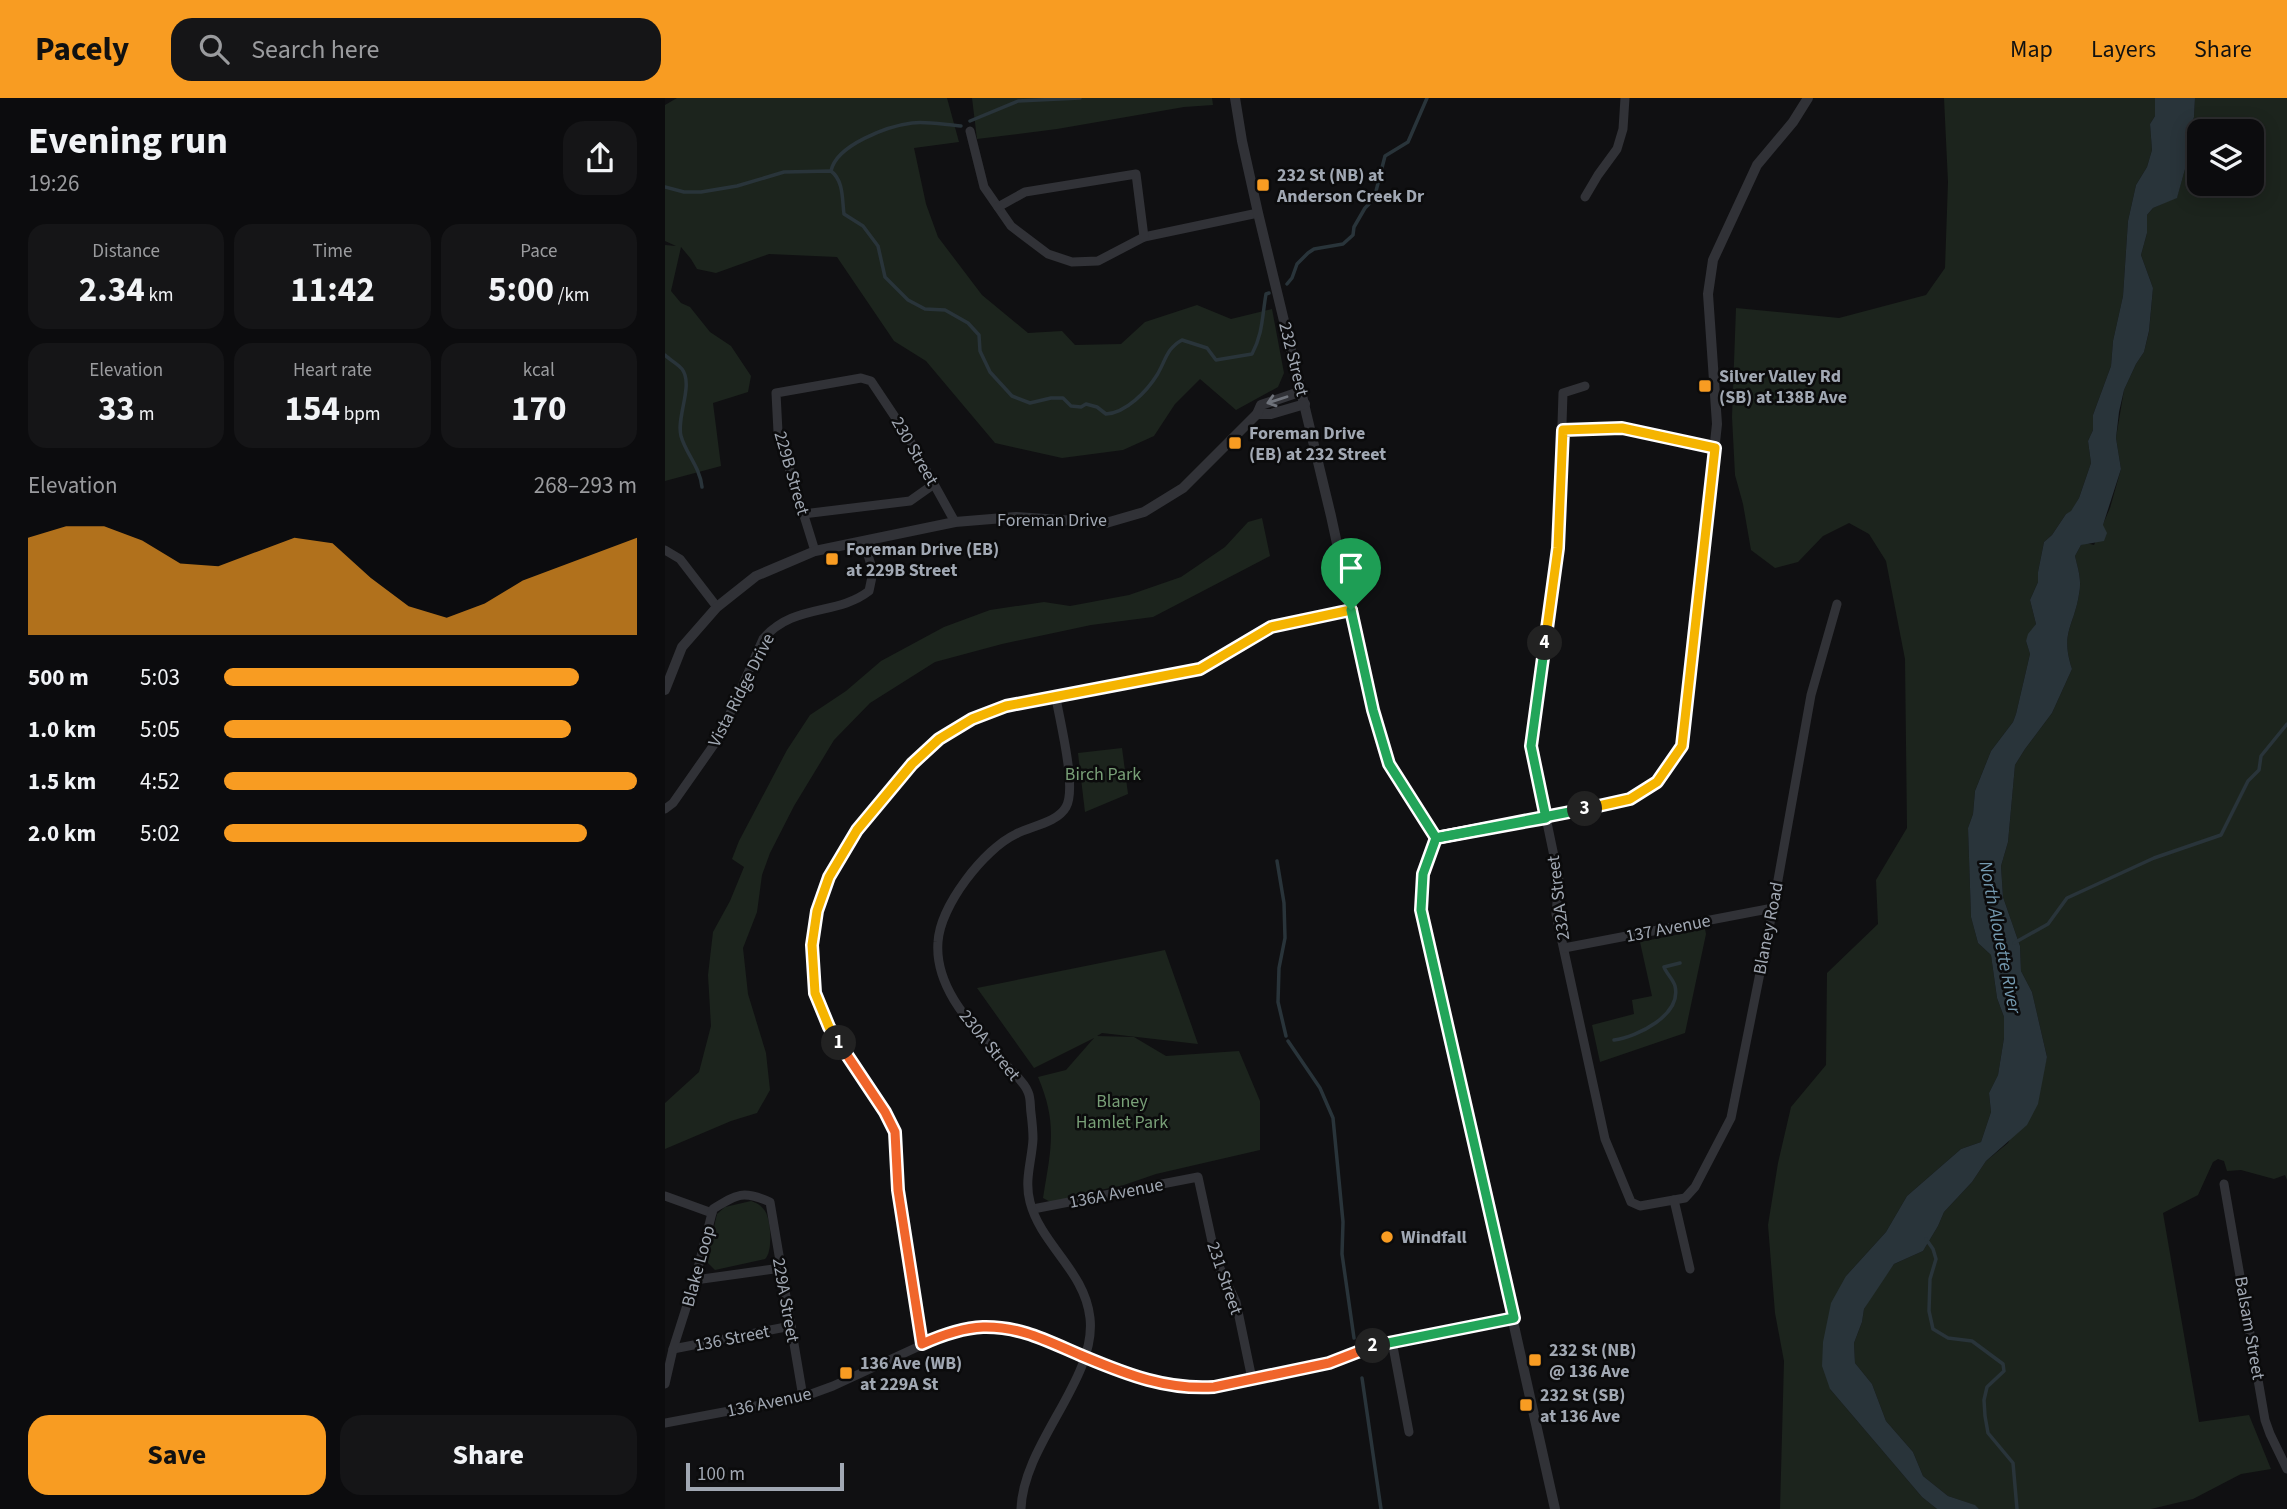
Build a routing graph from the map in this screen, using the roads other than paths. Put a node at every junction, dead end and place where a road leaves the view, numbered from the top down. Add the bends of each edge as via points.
1 (1235, 98) edge
2 (1625, 98) edge
3 (1808, 98) edge
4 (970, 131) dead end
5 (1585, 197) dead end
6 (998, 207) junction
7 (1258, 213) junction
8 (1145, 237) junction
9 (1585, 386) dead end
10 (1302, 391) junction
11 (776, 393) joint
12 (1305, 404) junction
13 (1257, 414) junction
14 (1563, 430) junction
15 (1715, 448) junction
16 (935, 484) junction
17 (803, 514) junction
18 (955, 522) junction
19 (864, 541) junction
20 (665, 550) edge
21 (815, 551) junction
22 (1837, 604) dead end
23 (717, 607) junction
24 (1351, 610) junction
25 (665, 690) edge
26 (1056, 698) junction
27 (665, 809) edge
28 (1546, 818) junction
29 (1436, 838) junction
30 (1773, 908) junction
31 (1564, 948) junction
32 (1198, 1177) joint
33 (2224, 1184) dead end
34 (665, 1196) edge
35 (1674, 1200) junction
36 (770, 1202) joint
37 (1640, 1206) joint
38 (1033, 1209) junction
39 (712, 1213) junction
40 (781, 1268) junction
41 (1690, 1269) dead end
42 (695, 1280) junction
43 (1514, 1318) junction
44 (791, 1326) junction
45 (1392, 1341) junction
46 (922, 1344) junction
47 (673, 1349) junction
48 (1086, 1357) junction
49 (1252, 1379) junction
50 (665, 1384) edge
51 (803, 1397) junction
52 (665, 1423) edge
53 (1409, 1432) dead end
54 (2287, 1469) edge
55 (1021, 1509) edge
56 (1555, 1509) edge

1 - 7 street, 232 Street
2 - 5 street via 1617,149
3 - 15 street via 1757,165 1713,260 1708,294
4 - 6 street via 984,187
6 - 8 street via 1011,226 1048,254 1072,262 1098,261
6 - 8 street via 1025,192 1136,174
7 - 8 street
7 - 10 street, 232 Street
9 - 14 street, 232A Street via 1563,393
10 - 12 street, 232 Street
10 -> 13 street, Foreman Drive via 1261,405
11 - 16 street, 230 Street via 861,378 871,381
11 - 17 street, 229B Street via 778,432
12 - 13 street
12 - 24 street, 232 Street
13 - 18 street, Foreman Drive via 1183,488 1145,512 1106,523 1016,517
14 - 15 street via 1622,428
14 - 28 street, 232A Street via 1558,548 1531,746
15 - 28 street via 1682,746 1657,782 1630,799
16 - 17 street via 910,502
16 - 18 street, 230 Street
17 - 21 street, 229B Street
18 - 19 street, Foreman Drive
19 - 21 street, Foreman Drive
19 - 27 street, Vista Ridge Drive via 873,572 869,591 852,601 791,617 771,629 720,736
20 - 23 street via 680,559
21 - 23 street, Foreman Drive via 756,576
22 - 30 street, Blaney Road via 1811,695
23 - 25 street, Foreman Drive via 682,647
24 - 26 street via 1271,627 1200,669
24 - 29 street, 232 Street via 1389,764
26 - 38 street, 230A Street via 1070,783 1067,806 1058,817 1013,835 991,852 966,880 937,941 950,996 1028,1091 1033,1138 1027,1174
26 - 46 street via 1006,706 939,739 857,830 829,877 817,911 812,945 815,993 829,1027 895,1132 898,1190
28 - 29 street
28 - 31 street, 232A Street via 1559,880 1556,914
29 - 43 street via 1423,874 1421,910
30 - 31 street, 137 Avenue
30 - 35 street, Blaney Road via 1731,1118 1695,1187 1685,1198
31 - 37 street, 232A Street via 1605,1139 1631,1202
32 - 38 street, 136A Avenue
32 - 49 street, 231 Street via 1216,1259 1236,1302
33 - 54 street, Balsam Street via 2265,1420
34 - 39 street
35 - 37 street, Blaney Road
35 - 41 street
36 - 39 street, Blake Loop via 752,1194 733,1197
36 - 40 street, 229A Street
38 - 48 street, 230A Street via 1086,1300 1090,1319
39 - 42 street, Blake Loop
40 - 42 street
40 - 44 street, 229A Street
42 - 47 street, Blake Loop
43 - 45 street, 136 Avenue
43 - 56 street
44 - 47 street, 136 Street
44 - 51 street, 229A Street
45 - 49 street, 136 Avenue via 1329,1363
45 - 53 street
46 - 48 street, 136 Avenue via 950,1332 983,1327 1039,1336
46 - 51 street, 136 Avenue
47 - 50 street, Blake Loop
48 - 49 street, 136 Avenue via 1181,1388
48 - 55 street, 230A Street via 1032,1465
51 - 52 street, 136 Avenue

